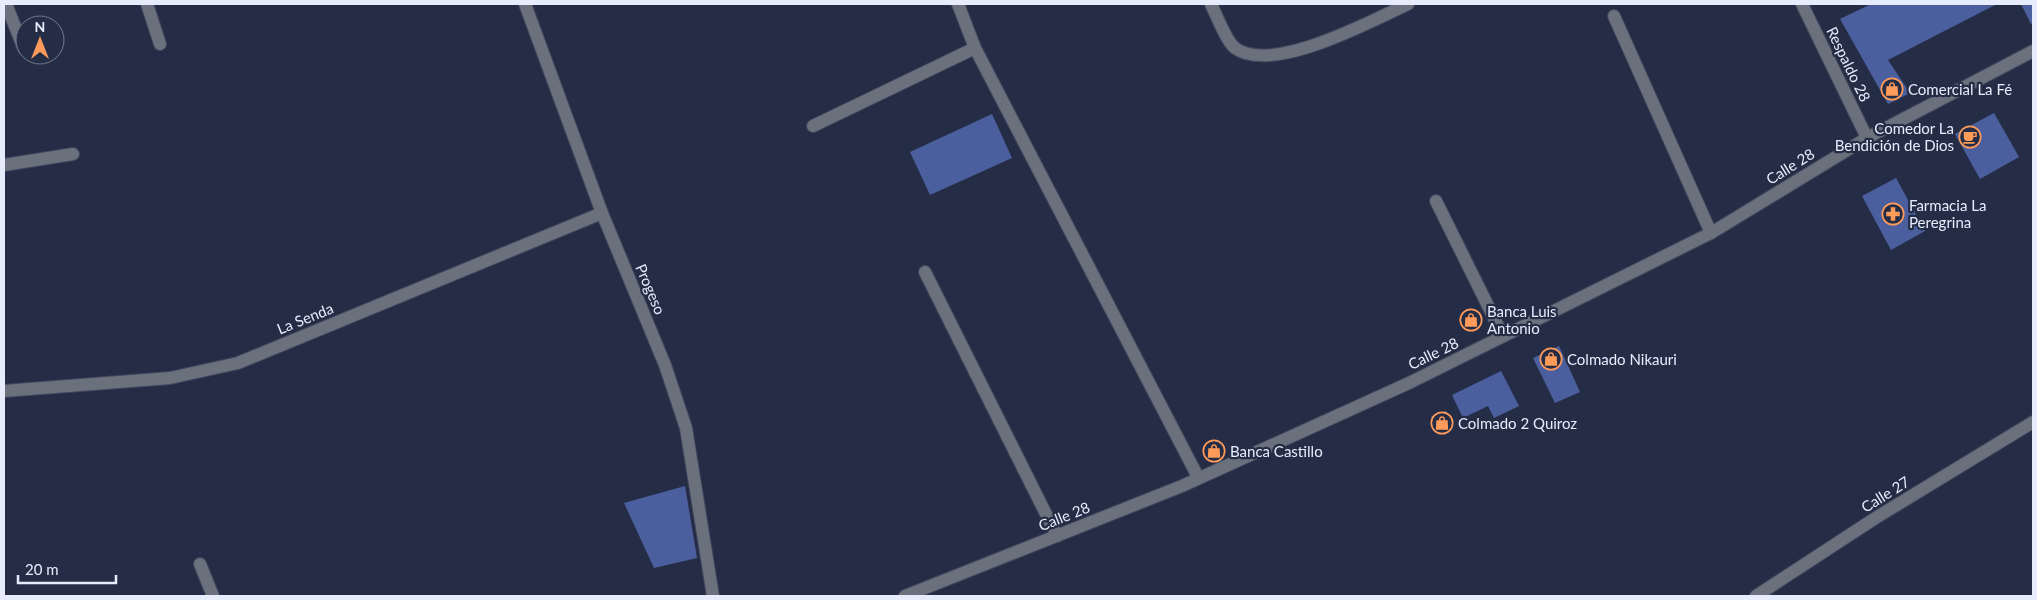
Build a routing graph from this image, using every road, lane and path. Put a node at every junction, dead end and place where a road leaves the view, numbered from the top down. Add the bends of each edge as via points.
1 (6, 4) edge
2 (147, 4) edge
3 (525, 4) edge
4 (958, 4) edge
5 (1211, 4) edge
6 (1408, 4) edge
7 (1802, 4) edge
8 (1614, 16) dead end
9 (15, 27) edge
10 (160, 44) dead end
11 (975, 48) junction
12 (2033, 51) edge
13 (813, 126) dead end
14 (1867, 138) junction
15 (73, 154) dead end
16 (4, 165) edge
17 (1436, 201) dead end
18 (602, 213) junction
19 (1711, 233) junction
20 (925, 272) dead end
21 (1503, 336) junction
22 (4, 391) edge
23 (2033, 422) edge
24 (1198, 477) junction
25 (1057, 536) junction
26 (200, 564) dead end
27 (213, 596) edge
28 (713, 596) edge
29 (905, 596) edge
30 (1756, 596) edge

1 - 9 street
2 - 10 street
3 - 18 street, Progeso
4 - 11 street
5 - 6 street via 1233,46 1247,55 1266,56 1317,46
7 - 14 street, Respaldo 28
8 - 19 street
11 - 13 street
11 - 24 street
12 - 14 street, Calle 28
14 - 19 street, Calle 28
15 - 16 street
17 - 21 street
18 - 22 street, La Senda via 238,363 170,378
18 - 28 street, Progeso via 665,365 686,428
19 - 21 street, Calle 28
20 - 25 street
21 - 24 street, Calle 28
23 - 30 street, Calle 27 via 1877,517
24 - 25 street, Calle 28
25 - 29 street, Calle 28
26 - 27 street

